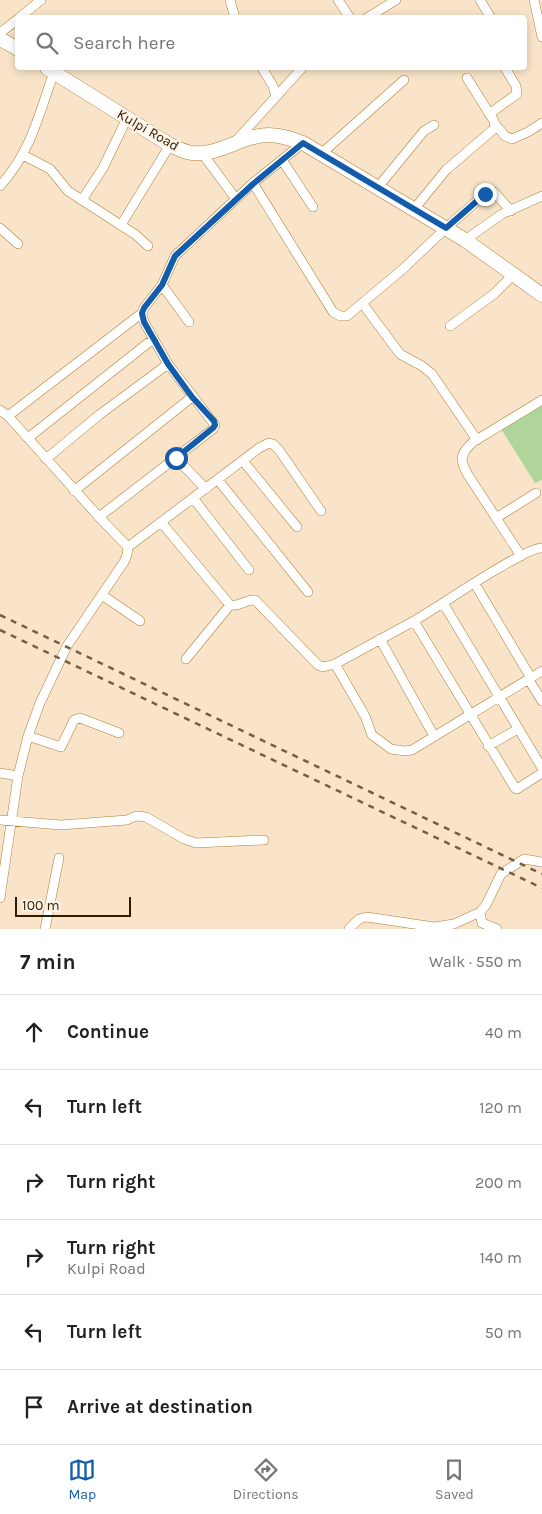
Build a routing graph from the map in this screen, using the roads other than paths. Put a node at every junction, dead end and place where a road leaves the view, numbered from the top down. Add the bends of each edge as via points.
1 (41, 0) edge
2 (230, 0) edge
3 (338, 0) edge
4 (396, 0) edge
5 (480, 0) edge
6 (534, 0) edge
7 (22, 15) edge
8 (234, 15) edge
9 (348, 15) edge
10 (372, 15) edge
11 (489, 15) edge
12 (15, 20) edge
13 (0, 33) edge
14 (542, 37) edge
15 (0, 39) edge
16 (15, 47) edge
17 (50, 70) edge
18 (263, 70) edge
19 (300, 70) edge
20 (506, 70) edge
21 (467, 78) dead end
22 (404, 80) dead end
23 (276, 96) junction
24 (489, 114) junction
25 (128, 118) junction
26 (542, 123) edge
27 (495, 124) junction
28 (434, 125) dead end
29 (303, 143) junction
30 (170, 145) junction
31 (232, 145) junction
32 (202, 153) junction
33 (321, 154) junction
34 (24, 155) junction
35 (282, 160) junction
36 (0, 171) edge
37 (9, 175) junction
38 (253, 184) junction
39 (0, 186) edge
40 (378, 187) junction
41 (542, 196) edge
42 (236, 199) junction
43 (82, 200) junction
44 (313, 207) dead end
45 (414, 209) junction
46 (511, 211) junction
47 (121, 225) junction
48 (0, 228) edge
49 (446, 228) junction
50 (466, 240) junction
51 (18, 244) dead end
52 (148, 246) dead end
53 (514, 274) junction
54 (162, 285) junction
55 (542, 295) edge
56 (362, 303) junction
57 (142, 313) junction
58 (189, 322) dead end
59 (450, 326) dead end
60 (154, 340) junction
61 (168, 364) junction
62 (192, 397) junction
63 (542, 400) edge
64 (0, 410) edge
65 (8, 416) junction
66 (28, 438) junction
67 (477, 440) junction
68 (176, 458) junction
69 (46, 459) junction
70 (244, 461) junction
71 (218, 480) junction
72 (206, 489) junction
73 (74, 491) junction
74 (536, 493) dead end
75 (193, 498) junction
76 (321, 511) dead end
77 (99, 517) junction
78 (496, 518) junction
79 (161, 522) junction
80 (297, 527) dead end
81 (128, 547) junction
82 (542, 548) edge
83 (521, 556) junction
84 (249, 570) dead end
85 (475, 584) junction
86 (308, 592) dead end
87 (102, 595) junction
88 (443, 602) junction
89 (230, 605) junction
90 (140, 620) dead end
91 (414, 621) junction
92 (380, 639) junction
93 (186, 659) dead end
94 (335, 664) junction
95 (542, 672) edge
96 (530, 679) junction
97 (500, 698) junction
98 (542, 701) edge
99 (470, 716) junction
100 (518, 729) junction
101 (119, 734) dead end
102 (28, 736) junction
103 (434, 736) junction
104 (488, 746) junction
105 (542, 768) edge
106 (0, 773) edge
107 (542, 773) edge
108 (18, 776) junction
109 (0, 820) edge
110 (12, 820) junction
111 (264, 840) dead end
112 (59, 858) dead end
113 (542, 862) edge
114 (0, 898) edge
115 (480, 912) junction
116 (424, 928) edge
117 (44, 929) edge
118 (349, 929) edge
119 (498, 929) edge

1 - 7 street
2 - 8 street
3 - 9 street
4 - 10 street
5 - 11 street
6 - 14 street
12 - 13 street
15 - 16 main road
17 - 25 main road, Kulpi Road
17 - 34 street
18 - 23 street
19 - 23 street
20 - 24 street via 517,94
21 - 24 street
22 - 33 street
23 - 31 street
24 - 27 street
25 - 30 main road, Kulpi Road
25 - 43 street via 103,168
26 - 27 street via 512,139 504,136
27 - 45 street via 453,162
28 - 40 street via 424,132
29 - 31 main road, Kulpi Road via 268,135
29 - 33 main road, Kulpi Road
29 - 35 street
30 - 32 main road, Kulpi Road via 191,153
30 - 47 street
31 - 32 main road, Kulpi Road
32 - 42 street
33 - 40 main road, Kulpi Road
34 - 37 street
34 - 43 street via 50,168 68,191
35 - 38 street
35 - 44 street
36 - 37 street
37 - 39 street
38 - 42 street
38 - 56 street via 333,312 347,316
40 - 45 main road, Kulpi Road
41 - 46 street
42 - 54 street via 175,256
43 - 47 street
45 - 49 main road, Kulpi Road
46 - 49 street via 490,191
46 - 50 street
47 - 52 street
48 - 51 street
49 - 50 main road, Kulpi Road
49 - 56 street
50 - 53 main road, Kulpi Road
53 - 55 main road, Kulpi Road
53 - 59 street via 494,294
54 - 57 street
54 - 58 street
56 - 67 street via 400,354 432,374
57 - 60 street
57 - 65 street
60 - 61 street
60 - 66 street
61 - 62 street
61 - 69 street
62 - 68 street via 215,425
62 - 73 street
63 - 67 street
64 - 65 street
65 - 66 street
66 - 69 street
67 - 78 street via 464,451 463,466
68 - 72 street
68 - 77 street
69 - 73 street
70 - 71 street
70 - 76 street via 264,445 272,444
70 - 80 street
71 - 72 street
71 - 86 street
72 - 75 street
73 - 77 street
74 - 78 street
75 - 79 street
75 - 84 street
77 - 81 street
78 - 83 street
79 - 81 street
79 - 89 street
81 - 87 street via 128,555
82 - 83 street
83 - 85 street
85 - 88 street
85 - 96 street
87 - 90 street
87 - 102 street via 60,658
88 - 91 street
88 - 97 street
89 - 93 street
89 - 94 street via 255,600 318,665
91 - 92 street
91 - 99 street
92 - 94 street
92 - 103 street
94 - 103 street via 365,716 372,735 388,748 409,751
95 - 96 street
96 - 97 street
96 - 98 street
97 - 99 street
97 - 100 street
99 - 103 street
99 - 104 street
100 - 104 street
100 - 105 street
101 - 102 street via 80,718 74,720 60,746
102 - 108 street
104 - 107 street via 515,789
106 - 108 street
108 - 110 street
109 - 110 street
110 - 111 street via 61,824 127,820 141,816 196,844
110 - 114 street
112 - 117 street
113 - 115 street via 524,859 501,874
115 - 116 street via 454,924
115 - 119 street via 482,923
116 - 118 street via 367,917 360,918

